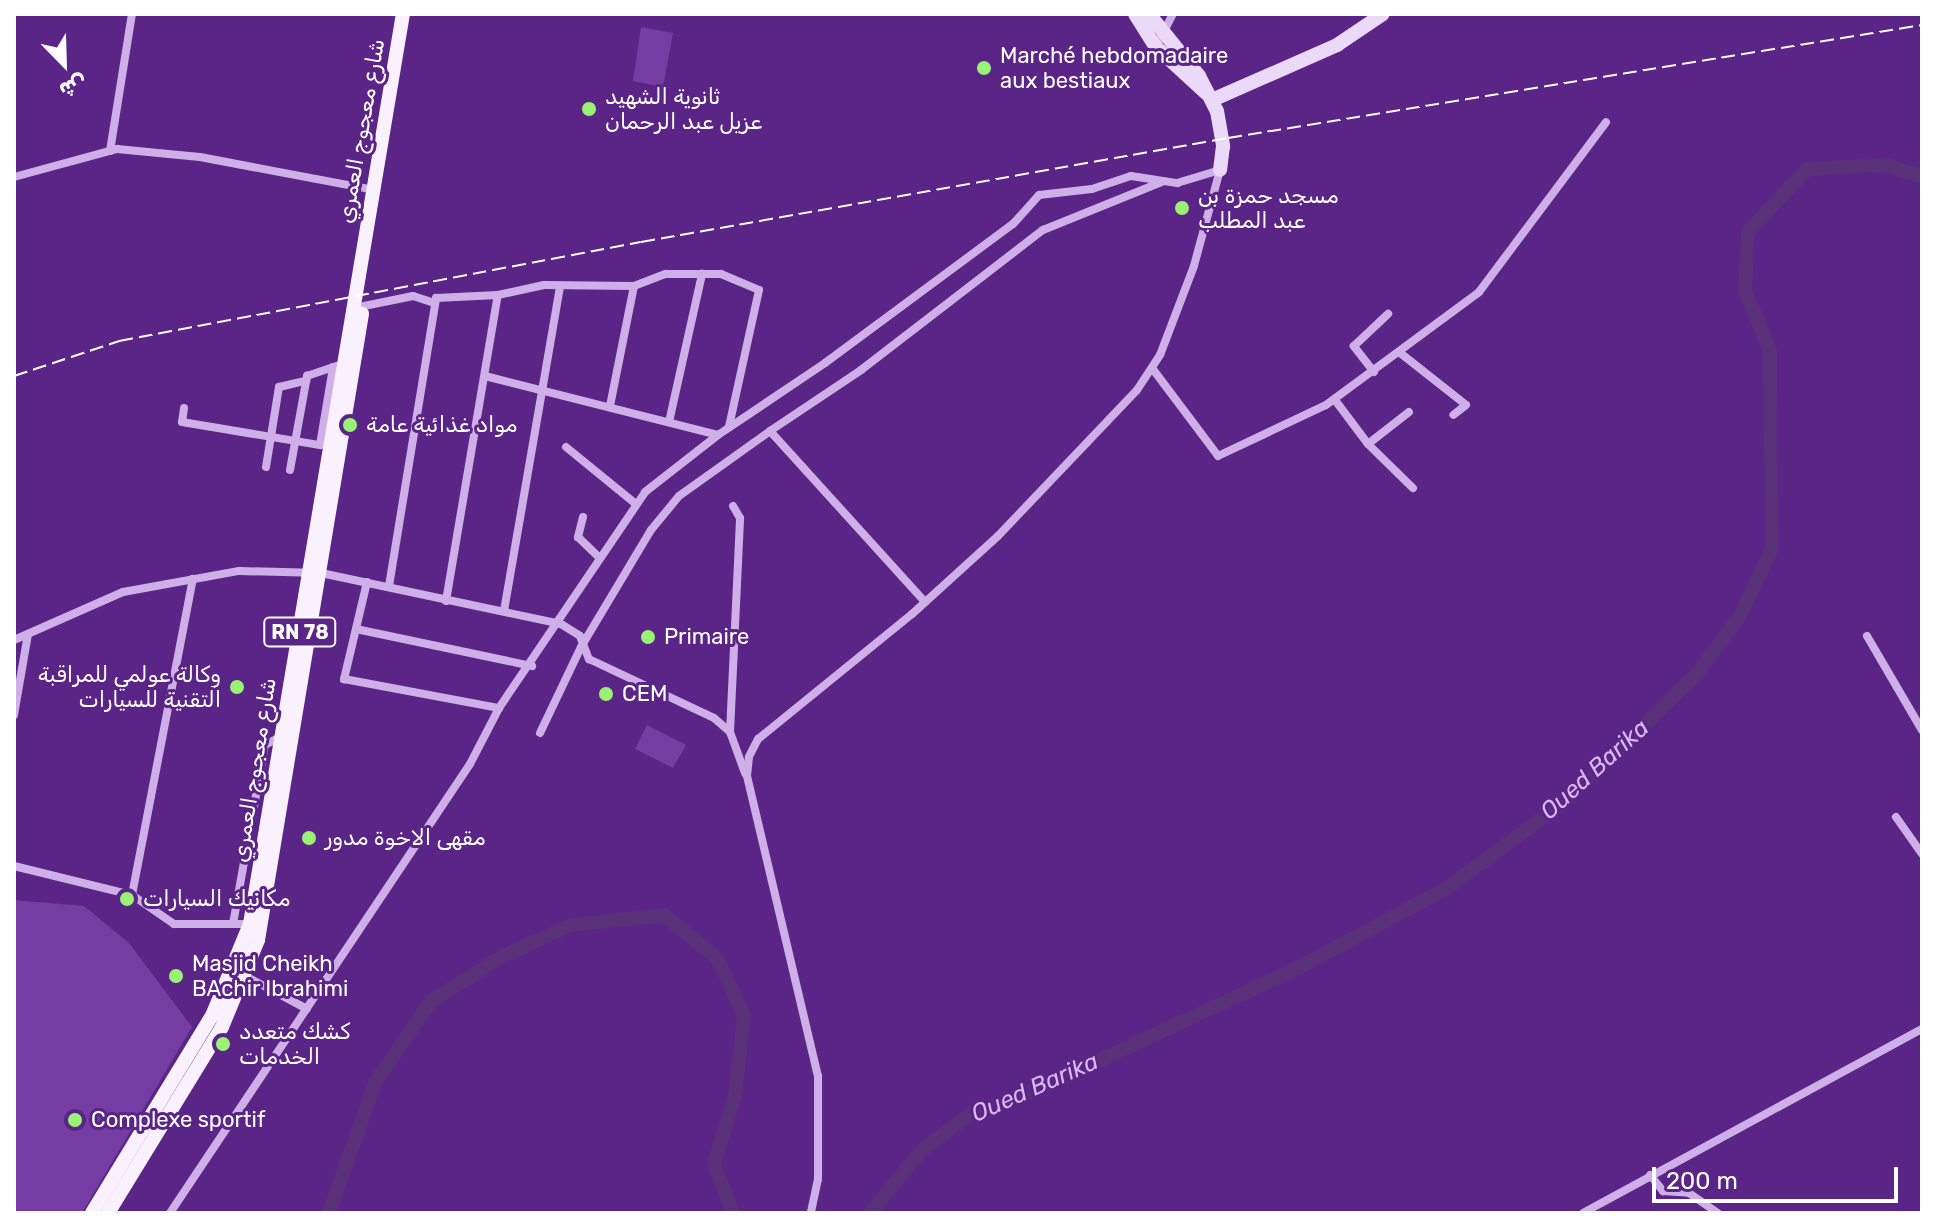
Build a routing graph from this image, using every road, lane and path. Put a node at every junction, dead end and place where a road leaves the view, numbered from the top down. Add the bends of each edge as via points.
1 (132, 14) edge
2 (403, 14) edge
3 (412, 14) edge
4 (1135, 14) edge
5 (1149, 14) edge
6 (1173, 14) edge
7 (1383, 14) edge
8 (1161, 42) junction
9 (1211, 98) junction
10 (1606, 122) dead end
11 (110, 151) junction
12 (1220, 170) junction
13 (14, 177) edge
14 (1164, 181) junction
15 (374, 190) junction
16 (702, 274) junction
17 (560, 286) junction
18 (634, 286) junction
19 (498, 295) junction
20 (435, 303) junction
21 (364, 306) junction
22 (1388, 314) dead end
23 (1399, 352) junction
24 (338, 365) junction
25 (1152, 368) junction
26 (1374, 372) junction
27 (485, 376) junction
28 (306, 381) junction
29 (544, 387) junction
30 (1335, 400) junction
31 (610, 406) junction
32 (184, 408) dead end
33 (1409, 412) dead end
34 (1453, 415) dead end
35 (669, 422) junction
36 (729, 427) junction
37 (770, 431) junction
38 (718, 435) junction
39 (271, 437) junction
40 (296, 441) junction
41 (1368, 444) junction
42 (566, 447) dead end
43 (266, 467) dead end
44 (290, 470) dead end
45 (1413, 488) dead end
46 (636, 504) junction
47 (733, 506) dead end
48 (583, 517) dead end
49 (600, 558) junction
50 (315, 573) junction
51 (193, 579) junction
52 (367, 582) junction
53 (389, 586) junction
54 (446, 601) junction
55 (925, 602) junction
56 (504, 611) junction
57 (560, 624) junction
58 (356, 629) junction
59 (28, 634) junction
60 (1867, 636) dead end
61 (14, 640) edge
62 (581, 647) junction
63 (532, 666) junction
64 (499, 708) junction
65 (14, 715) edge
66 (1922, 730) edge
67 (730, 732) junction
68 (540, 733) dead end
69 (282, 736) junction
70 (747, 776) junction
71 (1896, 817) dead end
72 (1922, 854) edge
73 (14, 866) edge
74 (132, 895) junction
75 (233, 924) junction
76 (250, 924) junction
77 (245, 976) junction
78 (307, 1009) junction
79 (1922, 1029) edge
80 (1650, 1175) junction
81 (92, 1213) edge
82 (108, 1213) edge
83 (170, 1213) edge
84 (811, 1213) edge
85 (1583, 1213) edge
86 (1718, 1213) edge

1 - 11 street
2 - 15 main road, شارع معجوج العمري / RN 78
3 - 21 main road, شارع معجوج العمري / RN 78
4 - 8 street
5 - 8 street
6 - 8 street
7 - 9 street via 1337,45
8 - 9 street
9 - 12 street via 1223,134
10 - 23 street via 1479,292
11 - 13 street
11 - 15 street via 200,157
12 - 14 street via 1177,183
12 - 25 street via 1194,266
14 - 36 street via 1131,176 1092,189 1039,195 1013,224
14 - 37 street via 1043,230 861,370
15 - 24 main road, شارع معجوج العمري / RN 78
16 - 18 street via 666,274
16 - 35 street
16 - 36 street via 721,274 759,290
17 - 18 street
17 - 19 street
17 - 29 street
18 - 31 street
19 - 20 street via 436,298
19 - 27 street
20 - 21 street via 413,296
20 - 53 street
21 - 50 main road, شارع معجوج العمري / RN 78
22 - 26 street via 1354,346
23 - 26 street
23 - 34 street via 1466,405
24 - 28 street
24 - 40 street via 320,445
24 - 50 main road, شارع معجوج العمري / RN 78
25 - 30 street via 1218,456
25 - 55 street via 1081,451
26 - 30 street
27 - 29 street
27 - 54 street
28 - 39 street via 279,387
28 - 40 street
29 - 31 street
29 - 56 street
30 - 41 street
31 - 35 street
32 - 39 street via 182,422
33 - 41 street
35 - 38 street
36 - 38 street
37 - 55 street
37 - 62 street via 679,496 651,530
38 - 46 street
39 - 40 street
39 - 43 street
40 - 44 street
41 - 45 street
42 - 46 street
46 - 49 street
47 - 67 street via 740,518
48 - 49 street via 578,537
49 - 57 street
50 - 51 street via 239,571
50 - 52 street
50 - 69 main road, شارع معجوج العمري / RN 78
50 - 77 main road, شارع معجوج العمري / RN 78 via 277,845
51 - 59 street via 123,592
51 - 74 street
52 - 53 street
52 - 58 street
53 - 54 street
54 - 56 street
55 - 70 street via 758,739
56 - 57 street
57 - 62 street via 580,636
57 - 63 street
58 - 63 street
58 - 64 street via 344,679
59 - 61 street
59 - 65 street
60 - 66 street
62 - 67 street via 589,659 714,718
62 - 68 street
63 - 64 street
64 - 78 street via 470,764
67 - 70 street
69 - 75 street via 265,745
69 - 76 main road, شارع معجوج العمري / RN 78
70 - 84 street via 818,1076 818,1179
71 - 72 street
73 - 74 street
74 - 75 street via 174,924
75 - 76 street
76 - 81 main road, شارع معجوج العمري / RN 78 via 212,1016
77 - 78 street
77 - 82 main road, شارع معجوج العمري / RN 78 via 222,1027
78 - 83 street
79 - 80 street
80 - 85 street
80 - 86 street via 1663,1191 1689,1193

